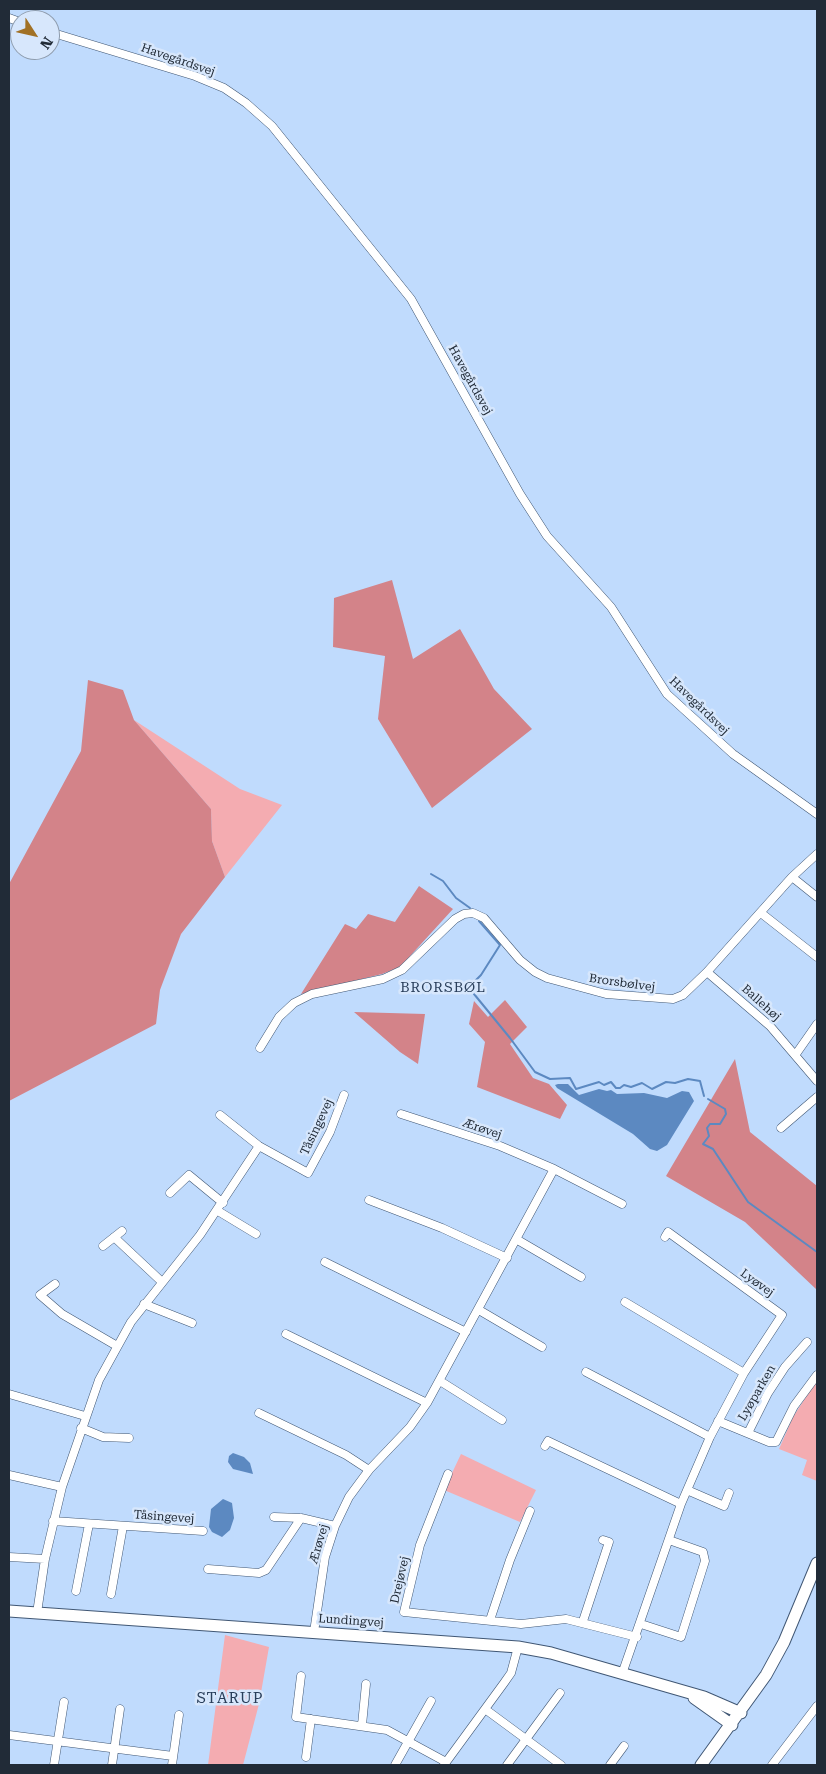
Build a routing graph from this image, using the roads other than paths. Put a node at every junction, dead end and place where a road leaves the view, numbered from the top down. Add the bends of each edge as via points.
1 (60, 35) edge
2 (817, 814) edge
3 (817, 854) edge
4 (792, 877) junction
5 (817, 897) edge
6 (761, 913) junction
7 (817, 957) edge
8 (708, 972) junction
9 (817, 1024) edge
10 (260, 1048) dead end
11 (796, 1054) junction
12 (817, 1081) edge
13 (344, 1095) dead end
14 (817, 1098) edge
15 (401, 1114) dead end
16 (220, 1116) dead end
17 (781, 1128) dead end
18 (259, 1146) junction
19 (554, 1169) junction
20 (170, 1193) dead end
21 (369, 1200) dead end
22 (223, 1202) junction
23 (622, 1204) dead end
24 (218, 1210) junction
25 (122, 1231) dead end
26 (256, 1234) dead end
27 (114, 1237) junction
28 (665, 1237) dead end
29 (516, 1239) junction
30 (103, 1246) dead end
31 (507, 1258) junction
32 (325, 1262) dead end
33 (581, 1277) dead end
34 (162, 1282) junction
35 (55, 1284) dead end
36 (625, 1302) dead end
37 (144, 1304) junction
38 (479, 1310) junction
39 (192, 1323) dead end
40 (466, 1332) junction
41 (286, 1334) dead end
42 (807, 1342) dead end
43 (117, 1346) junction
44 (542, 1347) dead end
45 (586, 1372) dead end
46 (744, 1373) junction
47 (817, 1375) edge
48 (440, 1381) junction
49 (9, 1394) edge
50 (427, 1403) junction
51 (259, 1413) dead end
52 (85, 1416) junction
53 (502, 1420) dead end
54 (718, 1421) junction
55 (81, 1428) junction
56 (748, 1433) junction
57 (710, 1436) junction
58 (129, 1438) dead end
59 (545, 1446) dead end
60 (369, 1470) junction
61 (448, 1474) dead end
62 (9, 1475) edge
63 (62, 1487) junction
64 (687, 1490) junction
65 (729, 1493) dead end
66 (682, 1504) junction
67 (530, 1511) dead end
68 (274, 1517) dead end
69 (301, 1518) junction
70 (53, 1521) junction
71 (88, 1524) junction
72 (123, 1526) junction
73 (335, 1526) junction
74 (204, 1531) dead end
75 (603, 1540) dead end
76 (669, 1540) junction
77 (9, 1556) edge
78 (45, 1559) junction
79 (817, 1563) edge
80 (208, 1569) dead end
81 (813, 1587) edge
82 (76, 1591) dead end
83 (111, 1594) dead end
84 (9, 1612) edge
85 (37, 1613) junction
86 (490, 1620) junction
87 (582, 1621) junction
88 (641, 1624) junction
89 (314, 1632) junction
90 (636, 1637) junction
91 (518, 1647) junction
92 (622, 1674) junction
93 (301, 1676) dead end
94 (366, 1684) dead end
95 (560, 1693) dead end
96 (686, 1693) junction
97 (431, 1701) dead end
98 (64, 1702) dead end
99 (817, 1706) edge
100 (120, 1709) dead end
101 (485, 1709) junction
102 (741, 1713) junction
103 (179, 1715) dead end
104 (311, 1719) junction
105 (362, 1725) junction
106 (732, 1725) junction
107 (9, 1735) edge
108 (526, 1739) junction
109 (409, 1740) junction
110 (58, 1741) junction
111 (624, 1746) dead end
112 (114, 1748) junction
113 (173, 1756) junction
114 (306, 1757) dead end
115 (445, 1764) edge
116 (54, 1765) edge
117 (112, 1765) edge
118 (172, 1765) edge
119 (395, 1765) edge
120 (507, 1765) edge
121 (561, 1765) edge
122 (610, 1765) edge
123 (701, 1765) edge
124 (772, 1765) edge

1 - 2 street, Havegårdsvej via 216,85 246,103 272,126 411,299 520,494 547,536 617,615 667,694 733,754
3 - 4 street, Brorsbølvej
4 - 5 street
4 - 6 street, Brorsbølvej
6 - 7 street
6 - 8 street, Brorsbølvej
8 - 10 street, Brorsbølvej via 683,995 673,999 581,989 535,972 506,946 484,918 473,913 464,914 402,970 383,979 312,994 294,1003 279,1017
8 - 11 street, Ballehøj via 752,1008
9 - 11 street
11 - 12 street, Ballehøj
13 - 18 street, Tåsingevej via 330,1132 308,1173
14 - 17 street
15 - 19 street, Ærøvej via 500,1146
16 - 18 street, Tåsingevej
18 - 22 street
19 - 23 street, Ærøvej
19 - 29 street, Ærøvej
20 - 22 street via 189,1175
21 - 31 street
22 - 24 street
24 - 26 street
24 - 34 street
25 - 27 street
27 - 30 street
27 - 34 street
28 - 46 street, Lyøvej via 668,1232 782,1315
29 - 31 street, Ærøvej
29 - 33 street
31 - 38 street, Ærøvej
32 - 40 street
34 - 37 street
35 - 43 street via 40,1295 62,1314
36 - 46 street
37 - 39 street
37 - 43 street
38 - 40 street, Ærøvej
38 - 44 street
40 - 48 street, Ærøvej
41 - 50 street
42 - 56 street, Lyøparken via 768,1393
43 - 52 street
45 - 57 street
46 - 54 street, Lyøvej
47 - 56 street, Lyøparken via 794,1406 776,1442
48 - 50 street, Ærøvej
48 - 53 street
49 - 52 street
50 - 60 street, Ærøvej via 410,1427
51 - 60 street via 346,1455
52 - 55 street
54 - 56 street, Lyøparken
54 - 57 street, Lyøvej
55 - 58 street via 103,1437
55 - 63 street
57 - 64 street, Lyøvej
59 - 66 street via 548,1441
60 - 73 street, Ærøvej via 349,1497
61 - 86 street, Drejøvej via 420,1545 404,1612
62 - 63 street
63 - 70 street
64 - 65 street via 724,1506
64 - 66 street, Lyøvej
66 - 76 street, Lyøvej
67 - 86 street
68 - 69 street
69 - 73 street
69 - 80 street via 266,1570 259,1573
70 - 71 street, Tåsingevej
70 - 78 street
71 - 72 street, Tåsingevej
71 - 82 street
72 - 74 street, Tåsingevej
72 - 83 street, Tåsingevej
73 - 89 street, Ærøvej via 325,1557
75 - 87 street via 608,1542
76 - 88 street, Lyøvej
76 - 88 street via 703,1552 705,1561 688,1615 680,1637
77 - 78 street
78 - 85 street
79 - 81 street
81 - 102 street
84 - 85 street, Lundingvej
85 - 89 street, Lundingvej
86 - 87 street, Drejøvej via 521,1624 566,1619
87 - 90 street, Drejøvej
88 - 90 street, Lyøvej
89 - 91 street, Lundingvej
90 - 92 street, Lyøvej
91 - 92 street, Lundingvej
91 - 101 street via 510,1673
92 - 96 street, Lundingvej
93 - 104 street via 296,1717
94 - 105 street
95 - 108 street
96 - 102 street, Lundingvej via 719,1702
96 - 106 street, Lundingvej
97 - 109 street
98 - 110 street
99 - 124 street
100 - 112 street
101 - 108 street
101 - 115 street
102 - 106 street
103 - 113 street
104 - 105 street
104 - 114 street
105 - 109 street via 387,1730
106 - 123 street
107 - 110 street
108 - 120 street
108 - 121 street
109 - 115 street
109 - 119 street
110 - 112 street
110 - 116 street
111 - 122 street
112 - 113 street
112 - 117 street
113 - 118 street

